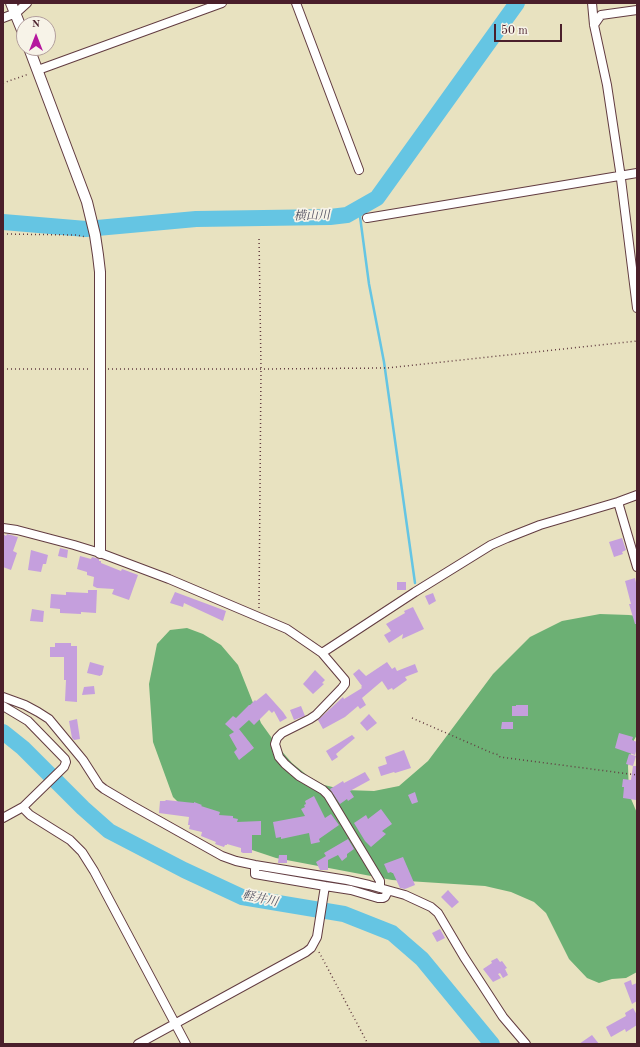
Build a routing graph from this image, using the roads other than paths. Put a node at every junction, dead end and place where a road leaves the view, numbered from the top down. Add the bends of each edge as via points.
1 (26, 3) edge
2 (222, 3) edge
3 (296, 3) edge
4 (592, 3) edge
5 (14, 8) edge
6 (637, 10) edge
7 (3, 18) edge
8 (594, 25) junction
9 (32, 56) edge
10 (38, 70) junction
11 (359, 170) dead end
12 (637, 173) edge
13 (621, 175) junction
14 (367, 218) dead end
15 (637, 308) edge
16 (637, 494) edge
17 (618, 502) junction
18 (3, 528) edge
19 (100, 553) junction
20 (637, 567) edge
21 (322, 653) junction
22 (3, 697) edge
23 (3, 706) edge
24 (23, 806) junction
25 (3, 818) edge
26 (255, 865) junction
27 (325, 886) junction
28 (384, 889) junction
29 (176, 1024) junction
30 (138, 1044) edge
31 (186, 1044) edge
32 (526, 1044) edge

1 - 5 street
2 - 10 street
3 - 11 street
4 - 8 street
5 - 7 street
6 - 8 street via 601,15
8 - 13 street via 607,85
9 - 10 street
10 - 19 street via 87,202 96,236 100,272
12 - 13 street
13 - 14 street
13 - 15 street
16 - 17 street
17 - 20 street
17 - 21 street via 540,525 491,545
18 - 19 street
19 - 21 street via 287,629
21 - 28 street via 345,680 345,684 316,715 282,733 275,744 279,757 285,764 328,795
22 - 26 street via 25,705 49,719 104,789 222,856
23 - 24 street via 28,721 66,762 45,787
24 - 25 street
24 - 29 street via 30,815 70,840 82,852
26 - 27 street via 255,874
26 - 28 street via 348,880
27 - 28 street via 378,898 386,897
27 - 29 street via 317,937 306,952
28 - 32 street via 423,903 438,913 503,1017
29 - 30 street
29 - 31 street

